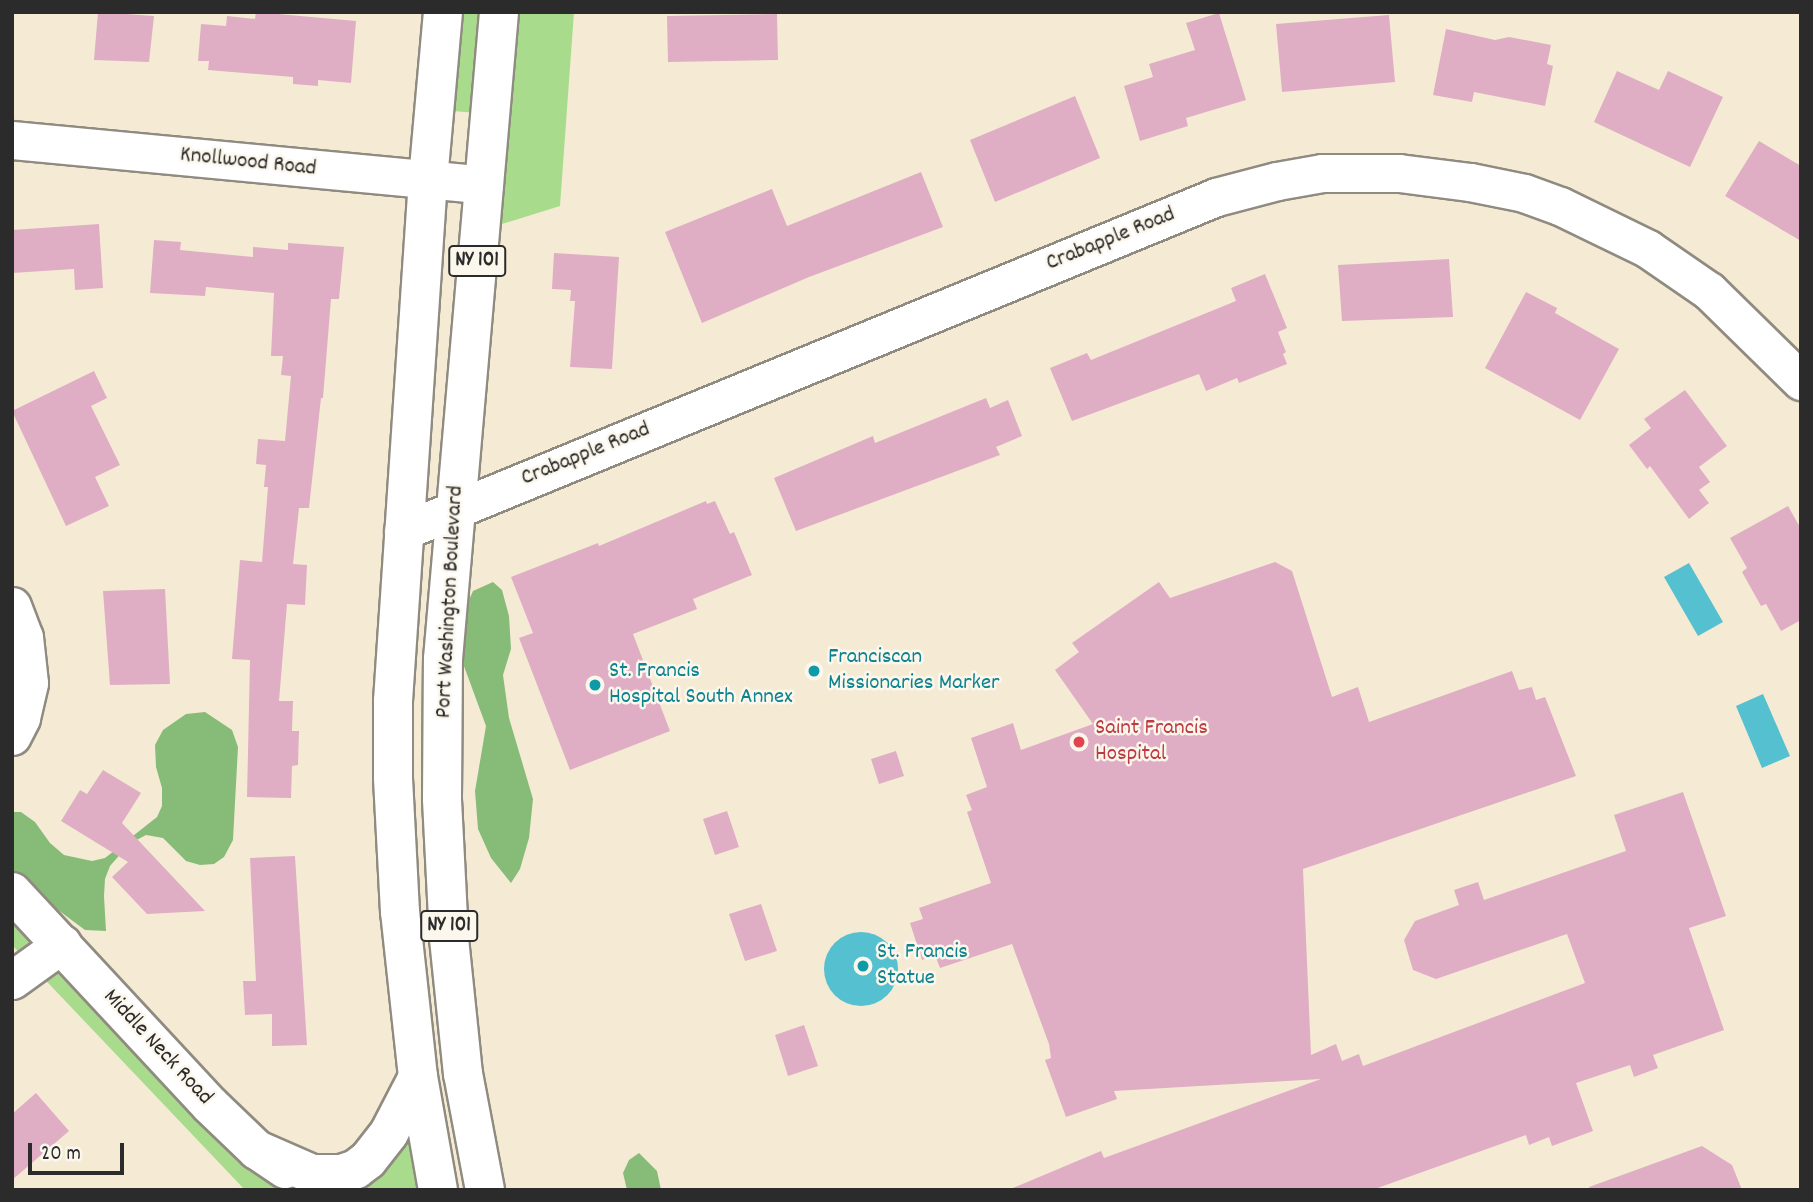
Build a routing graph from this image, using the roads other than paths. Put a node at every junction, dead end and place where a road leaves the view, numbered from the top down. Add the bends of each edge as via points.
1 (443, 12) edge
2 (499, 12) edge
3 (12, 140) edge
4 (428, 180) junction
5 (484, 185) junction
6 (1801, 381) edge
7 (455, 509) junction
8 (403, 531) junction
9 (12, 606) edge
10 (12, 736) edge
11 (12, 892) edge
12 (62, 944) junction
13 (12, 980) edge
14 (418, 1077) junction
15 (257, 1150) junction
16 (292, 1190) edge
17 (314, 1190) edge
18 (438, 1190) edge
19 (485, 1190) edge

1 - 4 main road, NY 101
2 - 5 main road, Port Washington Boulevard / NY 101
3 - 4 street, Knollwood Road
4 - 5 street, Knollwood Road
4 - 8 main road, NY 101
5 - 7 main road, Port Washington Boulevard / NY 101
6 - 7 street, Crabapple Road via 1709,291 1648,249 1560,206 1470,182 1399,173 1321,173 1216,197
7 - 8 street, Crabapple Road
7 - 19 main road, Port Washington Boulevard / NY 101 via 443,659 443,812 449,938 463,1074
8 - 14 main road, NY 101 via 393,776 400,912
9 - 10 street via 24,638 30,683
11 - 12 main road, Middle Neck Road
12 - 13 street
12 - 15 main road, Middle Neck Road
14 - 15 main road via 389,1133 356,1169 312,1174
14 - 18 main road, NY 101
15 - 16 main road
15 - 17 main road, Middle Neck Road

